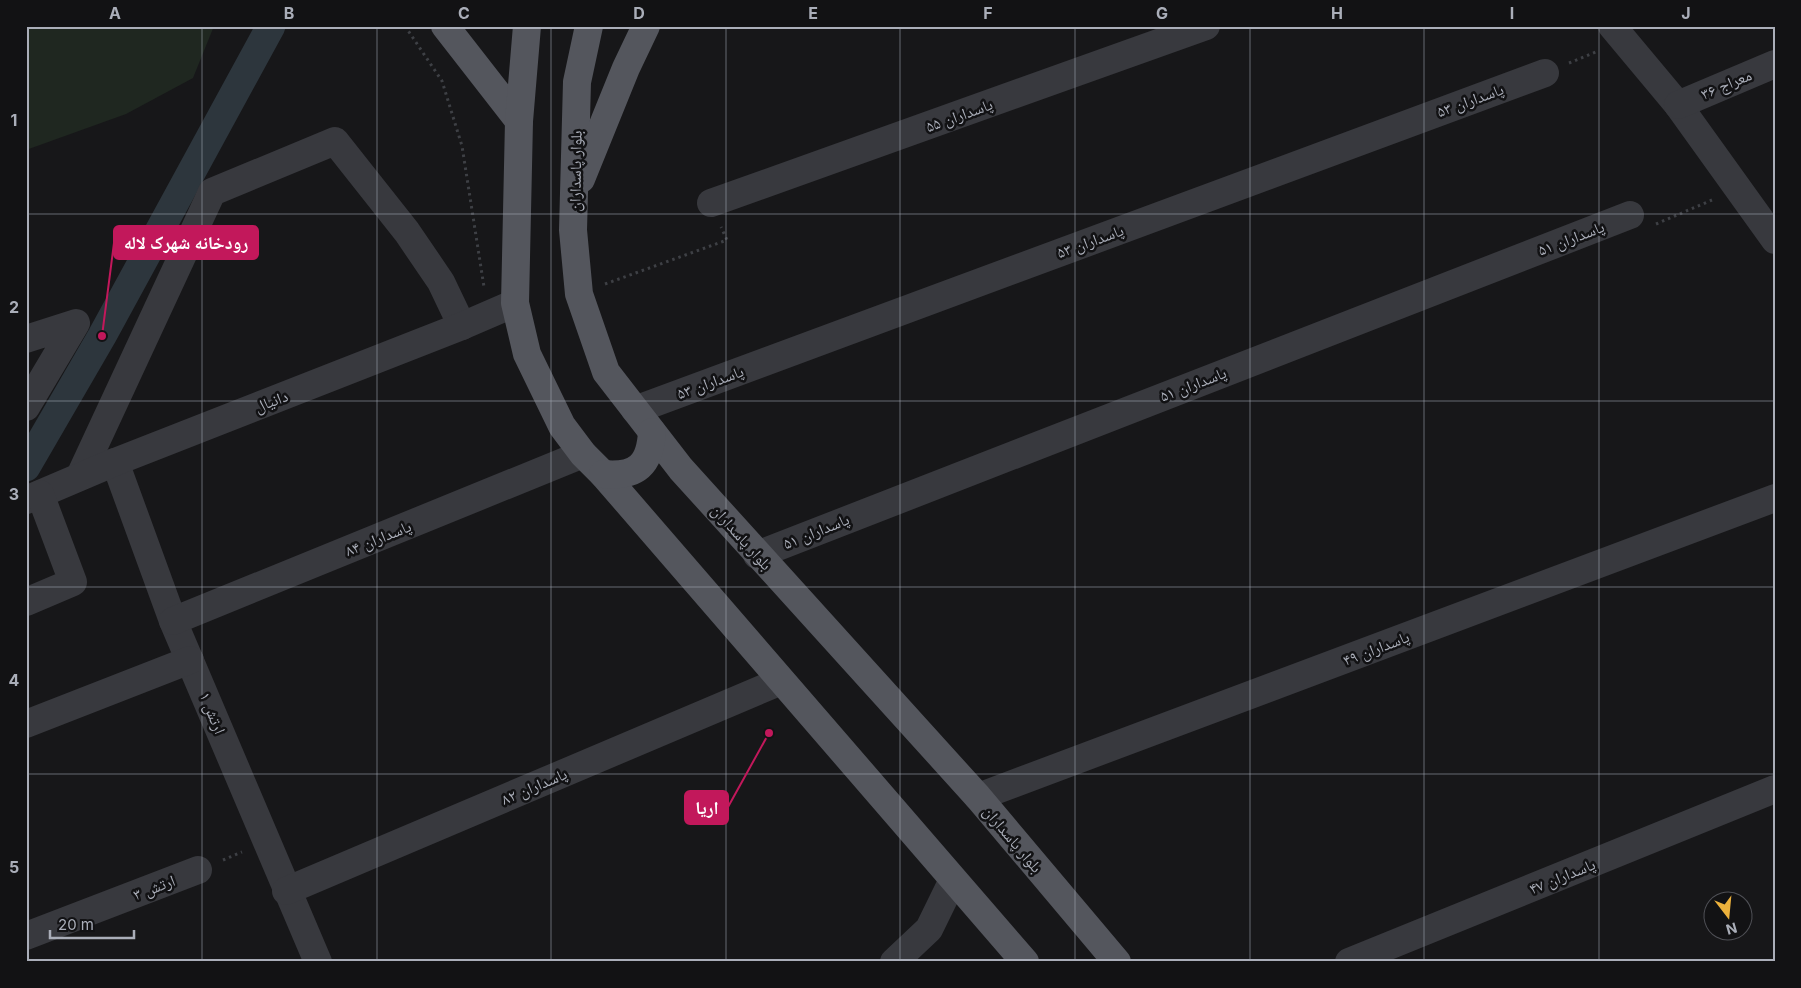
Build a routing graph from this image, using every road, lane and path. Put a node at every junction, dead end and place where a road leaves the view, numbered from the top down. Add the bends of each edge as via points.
1 (405, 26) edge
2 (445, 26) edge
3 (527, 26) edge
4 (590, 26) edge
5 (646, 26) edge
6 (1206, 26) edge
7 (1619, 33) edge
8 (1775, 64) edge
9 (1545, 72) joint
10 (1678, 105) junction
11 (519, 121) junction
12 (1738, 189) junction
13 (575, 194) junction
14 (711, 203) joint
15 (1630, 215) joint
16 (1775, 240) edge
17 (579, 294) junction
18 (515, 302) junction
19 (488, 315) junction
20 (462, 326) junction
21 (26, 339) edge
22 (26, 407) edge
23 (635, 410) junction
24 (652, 432) junction
25 (583, 454) junction
26 (115, 462) junction
27 (682, 468) junction
28 (604, 474) junction
29 (80, 476) junction
30 (33, 497) edge
31 (1775, 498) edge
32 (632, 508) junction
33 (757, 555) junction
34 (26, 602) edge
35 (173, 621) junction
36 (190, 660) junction
37 (781, 681) junction
38 (27, 722) edge
39 (1775, 789) edge
40 (978, 798) junction
41 (266, 842) junction
42 (198, 870) joint
43 (953, 880) junction
44 (286, 891) junction
45 (26, 936) edge
46 (318, 962) edge
47 (894, 962) edge
48 (1025, 962) edge
49 (1117, 962) edge
50 (1349, 962) edge

1 - 19 path via 442,81 462,146
2 - 11 main road
3 - 11 main road
4 - 13 main road, بلوار پاسداران via 577,82
5 - 13 main road
6 - 14 street, پاسداران ۵۵
7 - 9 path
7 - 10 street
8 - 10 street, معراج ۳۶
9 - 23 street, پاسداران ۵۳
10 - 12 street
11 - 18 main road
12 - 15 path via 1648,227
12 - 16 street
13 - 17 main road, بلوار پاسداران via 573,230
14 - 17 path via 727,240
15 - 33 street, پاسداران ۵۱
17 - 23 main road, بلوار پاسداران via 606,372
18 - 19 street, دانیال
18 - 25 main road via 527,354 562,426
19 - 20 street, دانیال
20 - 26 street, دانیال
20 - 29 street via 441,282 407,232 335,141 212,192
21 - 22 street via 76,323
23 - 24 main road, بلوار پاسداران
24 - 27 main road, بلوار پاسداران
24 - 28 main road via 651,451 640,467 623,476
25 - 28 main road
25 - 35 street, پاسداران ۸۴
26 - 29 street, دانیال
26 - 35 street, ارتش ۱
27 - 32 main road via 663,467 646,475 635,490
27 - 33 main road, بلوار پاسداران
28 - 32 main road
29 - 30 street, دانیال
30 - 34 street via 73,582
31 - 40 street, پاسداران ۴۹
32 - 37 main road
33 - 40 main road, بلوار پاسداران
35 - 36 street, ارتش ۱
36 - 38 street
36 - 41 street, ارتش ۱
37 - 43 main road
37 - 44 street, پاسداران ۸۲
39 - 50 street, پاسداران ۴۷
40 - 49 main road, بلوار پاسداران
41 - 42 path
41 - 44 street, ارتش ۱
42 - 45 street, ارتش ۳
43 - 47 street via 929,928
43 - 48 main road
44 - 46 street, ارتش ۱

